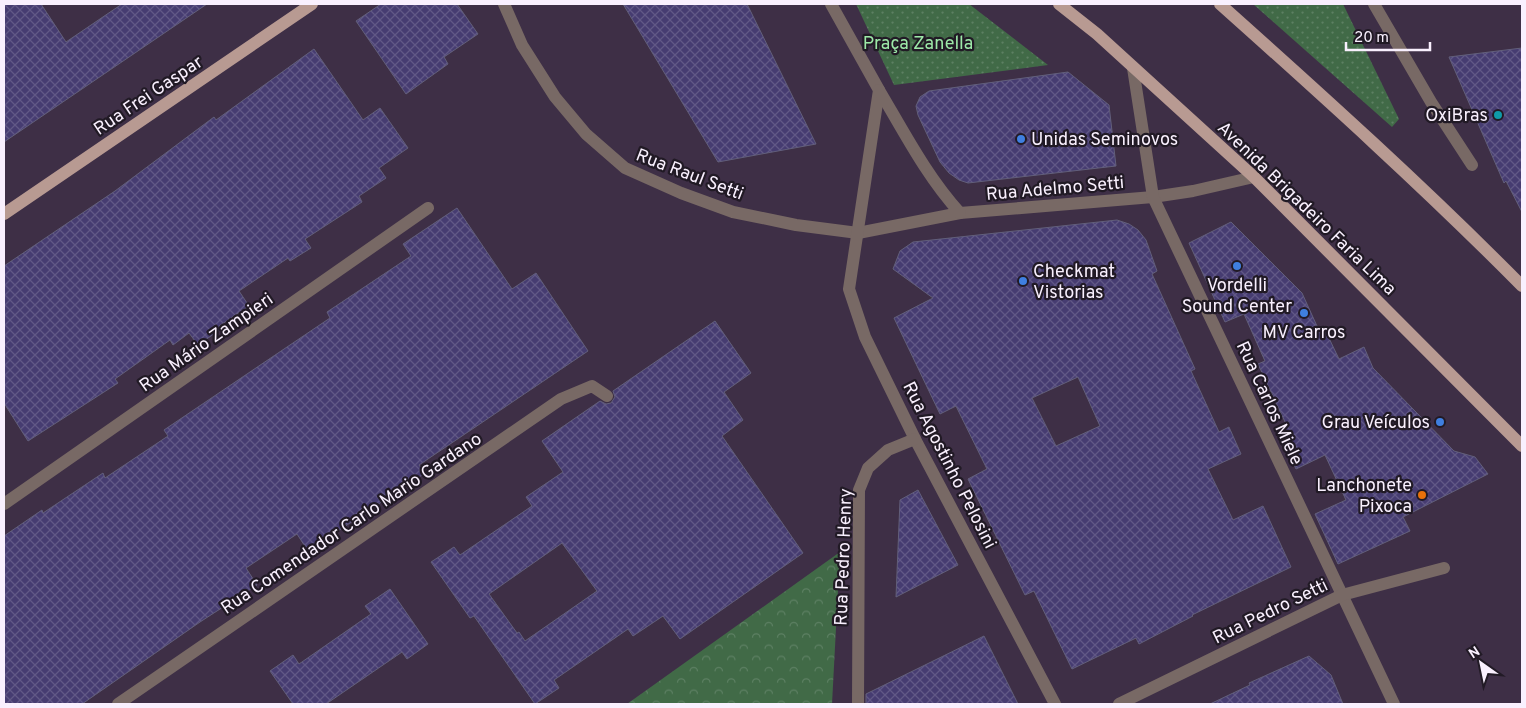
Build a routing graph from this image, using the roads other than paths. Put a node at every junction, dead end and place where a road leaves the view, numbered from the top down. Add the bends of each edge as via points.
1 (312, 4) edge
2 (504, 4) edge
3 (831, 4) edge
4 (1059, 4) edge
5 (1220, 4) edge
6 (1374, 4) edge
7 (1133, 68) junction
8 (879, 90) junction
9 (1472, 165) dead end
10 (1254, 177) junction
11 (1153, 197) junction
12 (428, 208) dead end
13 (960, 213) junction
14 (4, 214) edge
15 (858, 232) junction
16 (1522, 286) edge
17 (607, 396) dead end
18 (916, 440) junction
19 (1522, 446) edge
20 (4, 504) edge
21 (1444, 568) dead end
22 (1342, 595) junction
23 (118, 704) edge
24 (858, 704) edge
25 (1055, 704) edge
26 (1119, 704) edge
27 (1394, 704) edge

1 - 14 main road, Rua Frei Gaspar
2 - 15 street, Rua Raul Setti via 522,46 556,97 586,134 624,168 733,212
3 - 8 street
4 - 7 main road, Avenida Brigadeiro Faria Lima
5 - 16 main road via 1355,124
6 - 9 street
7 - 10 main road, Avenida Brigadeiro Faria Lima
7 - 11 street, Rua Carlos Miele
8 - 13 street via 921,161
8 - 15 street, Rua Agostinho Pelosini
10 - 11 street, Rua Adelmo Setti
10 - 19 main road, Avenida Brigadeiro Faria Lima
11 - 13 street, Rua Adelmo Setti
11 - 22 street, Rua Carlos Miele
12 - 20 street, Rua Mário Zampieri
13 - 15 street, Rua Adelmo Setti
15 - 18 street, Rua Agostinho Pelosini via 849,289 864,337
17 - 23 street, Rua Comendador Carlo Mario Gardano via 592,386 561,400
18 - 24 street, Rua Pedro Henry via 888,450 868,468 859,490
18 - 25 street, Rua Agostinho Pelosini
21 - 22 street, Rua Pedro Setti
22 - 26 street, Rua Pedro Setti
22 - 27 street, Rua Carlos Miele

